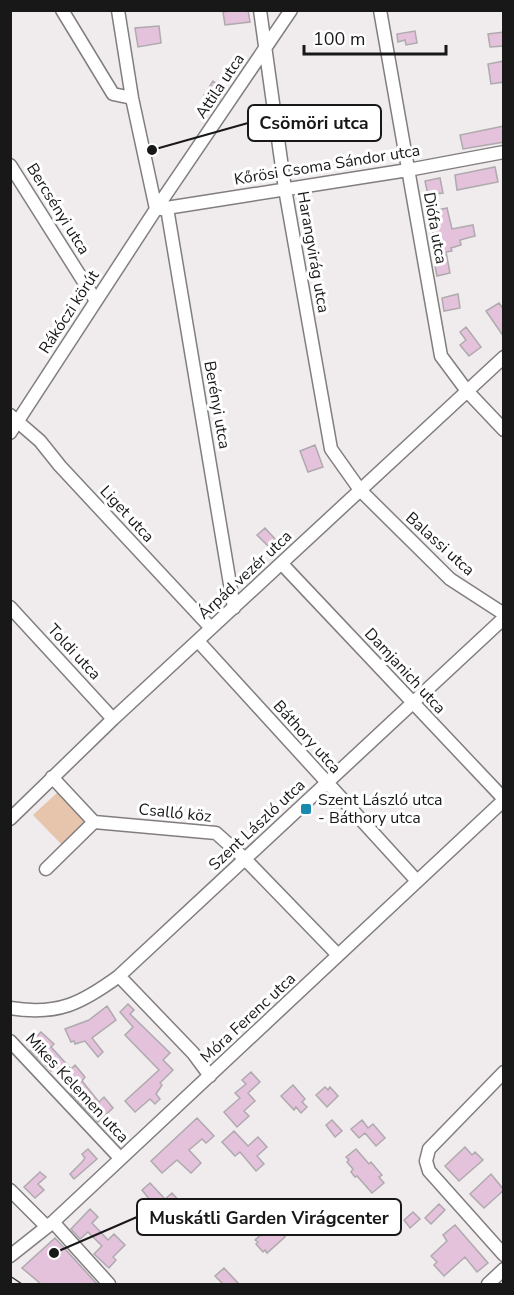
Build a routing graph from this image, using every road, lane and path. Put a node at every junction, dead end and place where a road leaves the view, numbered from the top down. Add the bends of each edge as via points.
1 (62, 10) edge
2 (118, 10) edge
3 (260, 10) edge
4 (291, 10) edge
5 (380, 10) edge
6 (266, 48) junction
7 (132, 98) junction
8 (504, 152) edge
9 (10, 165) edge
10 (408, 170) junction
11 (285, 189) junction
12 (161, 208) junction
13 (96, 301) junction
14 (504, 357) edge
15 (467, 391) junction
16 (14, 418) edge
17 (504, 430) edge
18 (10, 433) edge
19 (360, 490) junction
20 (282, 564) junction
21 (10, 608) edge
22 (234, 608) junction
23 (504, 616) edge
24 (211, 628) junction
25 (198, 641) junction
26 (412, 703) junction
27 (113, 719) junction
28 (52, 777) junction
29 (327, 783) junction
30 (504, 799) edge
31 (10, 819) edge
32 (94, 822) junction
33 (244, 858) junction
34 (46, 869) dead end
35 (417, 881) junction
36 (338, 955) junction
37 (119, 976) junction
38 (10, 1008) edge
39 (10, 1041) edge
40 (504, 1072) edge
41 (210, 1076) junction
42 (120, 1158) junction
43 (10, 1190) edge
44 (50, 1225) junction
45 (504, 1255) edge
46 (10, 1256) edge
47 (504, 1269) edge
48 (109, 1284) edge
49 (488, 1284) edge

1 - 7 street via 112,94
2 - 7 street, Berényi utca
3 - 6 street, Harangvirág utca
4 - 6 street, Attila utca
5 - 10 street, Diófa utca
6 - 11 street, Harangvirág utca
6 - 12 street, Attila utca
7 - 12 street, Berényi utca
8 - 10 street, Kőrösi Csoma Sándor utca
9 - 13 street, Bercsényi utca
10 - 11 street, Kőrösi Csoma Sándor utca
10 - 15 street, Diófa utca via 441,356
11 - 12 street, Kőrösi Csoma Sándor utca
11 - 19 street, Harangvirág utca via 332,449
12 - 13 street, Rákóczi körút
12 - 22 street, Berényi utca
13 - 16 street, Rákóczi körút
14 - 15 street, Árpád vezér utca
15 - 17 street, Diófa utca
15 - 19 street, Árpád vezér utca
16 - 18 street, Rákóczi körút
16 - 24 street, Liget utca via 40,441
19 - 20 street, Árpád vezér utca
19 - 23 street, Balassi utca via 450,579
20 - 22 street, Árpád vezér utca
20 - 26 street, Damjanich utca
21 - 27 street, Toldi utca
22 - 24 street, Árpád vezér utca
23 - 26 street, Szent László utca
24 - 25 street, Árpád vezér utca
25 - 27 street, Árpád vezér utca
25 - 29 street, Báthory utca
26 - 29 street, Szent László utca
26 - 30 street, Damjanich utca
27 - 28 street, Árpád vezér utca
28 - 31 street, Árpád vezér utca
28 - 32 street
29 - 33 street, Szent László utca
29 - 35 street, Báthory utca
30 - 35 street, Móra Ferenc utca
32 - 33 street, Csalló köz via 216,833
32 - 34 street
33 - 36 street, Csalló köz
33 - 37 street, Szent László utca
35 - 36 street, Móra Ferenc utca
36 - 41 street, Móra Ferenc utca
37 - 38 street, Szent László utca via 75,1004 44,1010
37 - 41 street
39 - 42 street, Mikes Kelemen utca
40 - 45 street via 429,1149 426,1161 429,1171
41 - 42 street, Móra Ferenc utca
42 - 44 street, Móra Ferenc utca
43 - 44 street
44 - 46 street, Móra Ferenc utca
44 - 48 street
47 - 49 street

